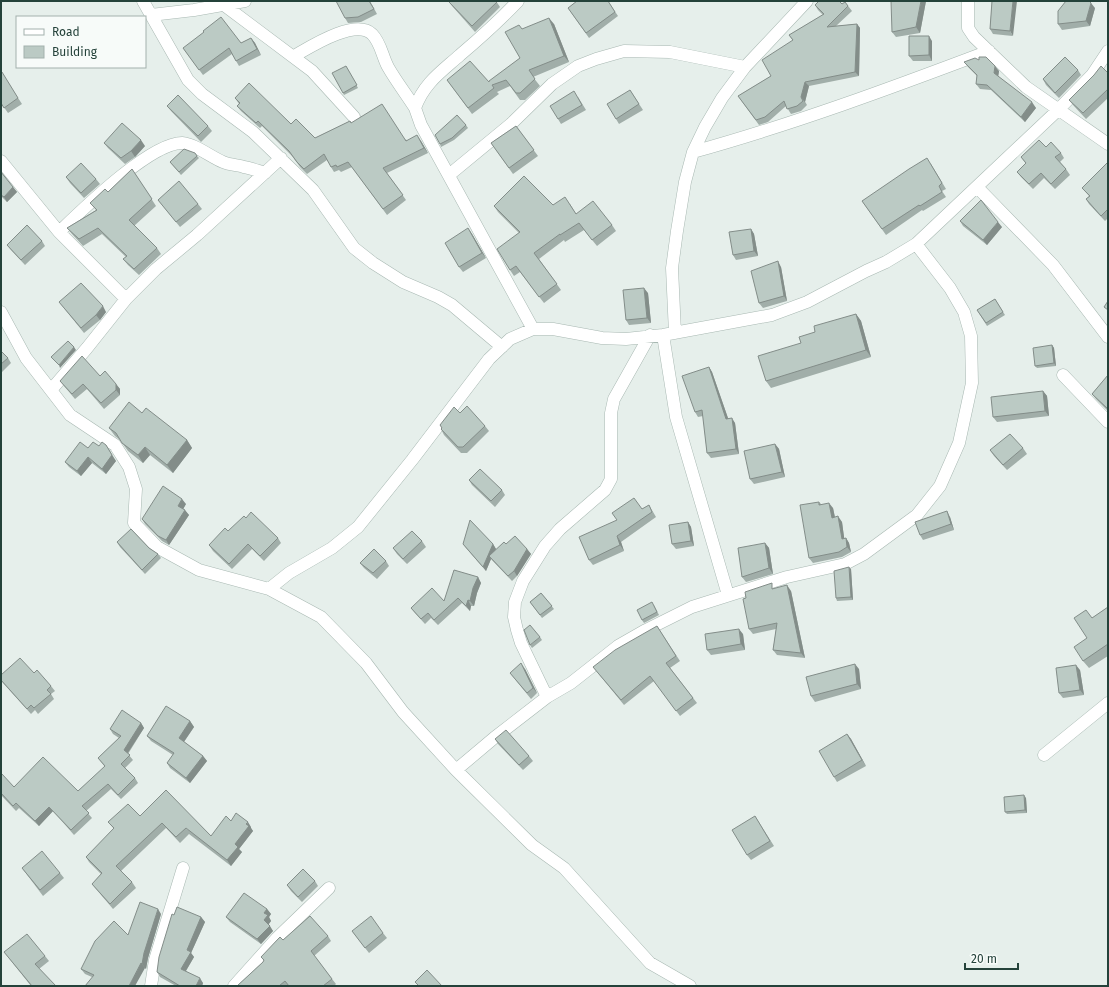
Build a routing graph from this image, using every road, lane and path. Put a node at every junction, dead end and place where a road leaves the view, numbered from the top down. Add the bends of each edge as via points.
1 (143, 1) edge
2 (245, 1) edge
3 (518, 1) edge
4 (807, 1) edge
5 (968, 1) edge
6 (224, 5) junction
7 (151, 15) junction
8 (989, 51) junction
9 (1108, 51) edge
10 (294, 56) junction
11 (745, 67) junction
12 (415, 108) junction
13 (1058, 110) junction
14 (354, 116) dead end
15 (1108, 144) edge
16 (693, 152) junction
17 (281, 158) junction
18 (1, 161) edge
19 (265, 172) junction
20 (449, 175) junction
21 (977, 187) junction
22 (59, 232) junction
23 (916, 244) junction
24 (126, 299) junction
25 (1, 312) edge
26 (534, 329) junction
27 (675, 333) junction
28 (650, 335) junction
29 (663, 335) junction
30 (1108, 337) edge
31 (502, 347) junction
32 (1063, 374) dead end
33 (51, 390) junction
34 (1108, 422) edge
35 (269, 589) junction
36 (728, 595) junction
37 (548, 697) junction
38 (1108, 703) edge
39 (1044, 755) dead end
40 (456, 770) junction
41 (183, 868) dead end
42 (329, 888) dead end
43 (151, 986) edge
44 (234, 986) edge
45 (690, 986) edge

1 - 7 street
2 - 6 street
3 - 12 street via 434,78 420,95
4 - 11 street
5 - 8 street via 968,28
6 - 7 street
6 - 10 street
7 - 17 street via 188,80
8 - 13 street via 1026,87
8 - 16 street via 750,137
9 - 13 street via 1092,75
10 - 12 street via 319,42 353,29 367,31 372,35 387,66
10 - 14 street via 326,84
11 - 16 street via 722,98
11 - 20 street via 670,52 624,51 596,59 578,66 552,84 511,124
12 - 20 street via 421,125
13 - 15 street
13 - 21 street
16 - 27 street via 685,182 672,268
17 - 19 street
17 - 31 street via 313,190 354,248 403,282 452,305
18 - 22 street
19 - 22 street via 224,162 182,143 172,145 137,164 98,195
19 - 24 street
20 - 26 street
21 - 23 street
21 - 30 street via 1053,265
22 - 24 street
23 - 27 street via 807,302 772,315
23 - 36 street via 950,288 964,312 971,336 972,383 959,442 940,486 917,515 853,560
24 - 33 street
25 - 33 street via 26,358
26 - 28 street via 553,329 602,338 626,339
26 - 31 street via 510,339
27 - 29 street
28 - 29 street
28 - 37 street via 614,399 611,412 611,479 605,490 560,529 545,546 523,581 514,602 514,617 521,643
29 - 36 street via 676,417
31 - 35 street via 489,359 358,527 332,548 289,573
32 - 34 street
33 - 35 street via 70,415 115,445 129,467 136,490 134,523 157,547 199,570
35 - 40 street via 321,617 366,663 403,712
36 - 37 street via 692,607 646,630 618,646 571,683
37 - 40 street
38 - 39 street
40 - 45 street via 532,845 564,868 650,963
41 - 43 street via 155,960
42 - 44 street via 277,938

